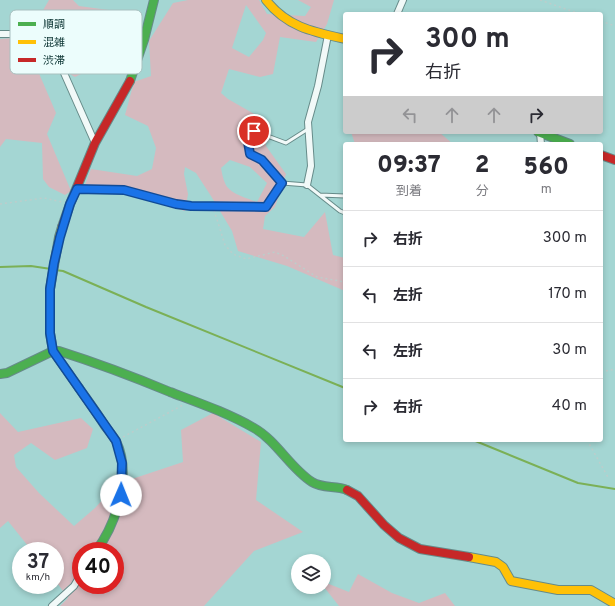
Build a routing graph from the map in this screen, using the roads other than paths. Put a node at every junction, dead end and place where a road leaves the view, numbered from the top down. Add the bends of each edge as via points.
1 (154, 0) edge
2 (266, 0) edge
3 (403, 0) edge
4 (398, 12) edge
5 (328, 35) junction
6 (343, 39) edge
7 (142, 46) edge
8 (64, 74) edge
9 (132, 74) edge
10 (308, 129) junction
11 (544, 134) edge
12 (565, 142) edge
13 (95, 143) junction
14 (603, 156) edge
15 (615, 160) edge
16 (282, 183) junction
17 (307, 185) junction
18 (77, 189) junction
19 (320, 195) junction
20 (343, 196) edge
21 (343, 213) edge
22 (53, 351) junction
23 (0, 374) edge
24 (102, 542) edge
25 (72, 588) edge
26 (615, 604) edge
27 (52, 606) edge

1 - 7 street
2 - 5 street via 286,21
3 - 4 street
5 - 6 street
5 - 10 street
8 - 13 street
9 - 13 street
10 - 16 lane via 286,143 254,131 248,142 250,154 262,160
10 - 17 street via 311,166
11 - 12 street
13 - 18 street
14 - 15 street
16 - 17 lane
16 - 18 lane via 266,207 176,204 124,190
17 - 19 lane
18 - 22 street via 60,237 50,289 50,333
19 - 20 lane
19 - 21 lane
22 - 23 street
22 - 24 street via 116,441 122,463 121,495
22 - 26 street via 97,363 225,413 256,428 295,468 312,481 320,486 345,490 358,496 399,538 420,549 496,562 511,580 558,590 591,590
25 - 27 street

